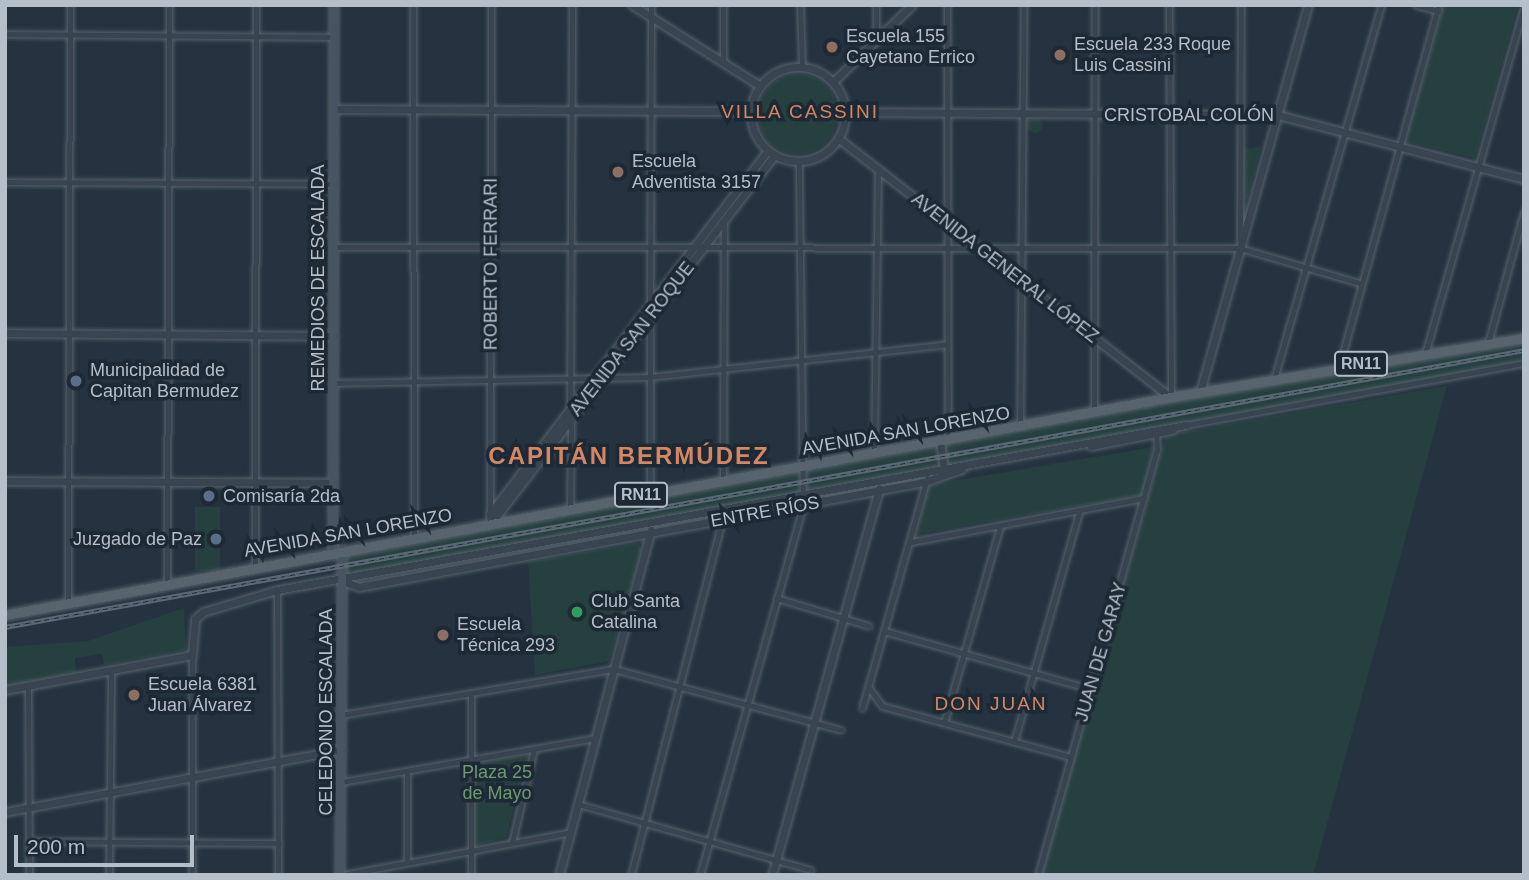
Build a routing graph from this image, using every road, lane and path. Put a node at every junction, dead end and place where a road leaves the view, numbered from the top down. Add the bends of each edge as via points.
1 (70, 5) edge
2 (169, 5) edge
3 (256, 5) edge
4 (334, 5) edge
5 (413, 5) edge
6 (491, 5) edge
7 (572, 5) edge
8 (632, 5) edge
9 (651, 5) edge
10 (723, 5) edge
11 (800, 5) edge
12 (876, 5) edge
13 (912, 5) edge
14 (947, 5) edge
15 (1024, 5) edge
16 (1095, 5) edge
17 (1169, 5) edge
18 (1241, 5) edge
19 (1308, 5) edge
20 (1381, 5) edge
21 (1416, 5) edge
22 (1524, 6) edge
23 (1438, 8) edge
24 (651, 17) junction
25 (70, 33) junction
26 (169, 33) junction
27 (256, 33) junction
28 (5, 34) edge
29 (334, 37) junction
30 (876, 40) junction
31 (723, 63) junction
32 (802, 66) junction
33 (834, 81) junction
34 (760, 86) junction
35 (335, 109) junction
36 (413, 109) junction
37 (491, 110) junction
38 (571, 111) junction
39 (651, 111) junction
40 (750, 111) junction
41 (846, 112) junction
42 (947, 114) junction
43 (1021, 114) junction
44 (1096, 115) junction
45 (1170, 115) junction
46 (1278, 115) junction
47 (1239, 116) junction
48 (1345, 132) junction
49 (839, 139) junction
50 (1398, 146) junction
51 (771, 154) junction
52 (799, 161) junction
53 (1476, 167) junction
54 (878, 170) junction
55 (1524, 179) edge
56 (71, 181) junction
57 (5, 182) edge
58 (169, 182) junction
59 (255, 182) junction
60 (335, 184) junction
61 (724, 208) junction
62 (1524, 212) edge
63 (724, 219) junction
64 (947, 225) junction
65 (334, 247) junction
66 (413, 247) junction
67 (491, 247) junction
68 (570, 247) junction
69 (651, 247) junction
70 (698, 247) junction
71 (724, 247) junction
72 (800, 247) junction
73 (877, 248) junction
74 (947, 248) junction
75 (977, 248) junction
76 (1019, 248) junction
77 (1096, 248) junction
78 (1170, 248) junction
79 (1240, 248) junction
80 (1306, 268) junction
81 (1019, 282) junction
82 (1359, 283) junction
83 (650, 304) junction
84 (650, 316) junction
85 (70, 332) junction
86 (5, 333) edge
87 (169, 333) junction
88 (254, 335) junction
89 (334, 336) junction
90 (1095, 337) junction
91 (1524, 338) edge
92 (947, 344) junction
93 (1487, 345) junction
94 (876, 354) junction
95 (1425, 354) junction
96 (800, 362) junction
97 (1524, 363) edge
98 (1339, 367) junction
99 (723, 370) junction
100 (598, 377) junction
101 (650, 377) junction
102 (570, 378) junction
103 (491, 380) junction
104 (1274, 380) junction
105 (412, 382) junction
106 (334, 383) junction
107 (1200, 393) junction
108 (1171, 397) junction
109 (1094, 412) junction
110 (570, 414) junction
111 (1186, 425) joint
112 (1020, 426) junction
113 (1156, 431) junction
114 (944, 440) junction
115 (874, 453) junction
116 (800, 466) junction
117 (944, 472) junction
118 (927, 477) junction
119 (69, 480) junction
120 (167, 480) junction
121 (723, 480) junction
122 (5, 481) edge
123 (879, 481) junction
124 (255, 482) junction
125 (333, 482) junction
126 (879, 491) junction
127 (650, 493) junction
128 (802, 495) junction
129 (1144, 498) junction
130 (803, 505) junction
131 (570, 508) junction
132 (725, 509) junction
133 (1079, 512) junction
134 (491, 519) junction
135 (727, 519) junction
136 (651, 523) junction
137 (1000, 527) junction
138 (652, 533) junction
139 (414, 537) junction
140 (911, 542) junction
141 (532, 544) junction
142 (338, 551) junction
143 (534, 554) junction
144 (453, 558) junction
145 (255, 566) junction
146 (455, 569) junction
147 (342, 581) junction
148 (167, 583) junction
149 (277, 590) junction
150 (777, 598) junction
151 (68, 602) junction
152 (5, 615) edge
153 (844, 618) junction
154 (869, 626) dead end
155 (884, 631) junction
156 (963, 653) junction
157 (192, 655) junction
158 (614, 669) junction
159 (111, 670) junction
160 (1033, 673) junction
161 (29, 685) junction
162 (869, 685) junction
163 (681, 687) junction
164 (1090, 689) junction
165 (5, 690) edge
166 (471, 693) junction
167 (747, 705) junction
168 (862, 708) dead end
169 (341, 715) junction
170 (815, 723) junction
171 (944, 723) junction
172 (841, 730) dead end
173 (596, 738) junction
174 (1014, 742) junction
175 (534, 748) junction
176 (341, 750) junction
177 (1071, 757) junction
178 (471, 760) junction
179 (278, 763) junction
180 (407, 771) junction
181 (192, 779) junction
182 (341, 782) junction
183 (111, 793) junction
184 (578, 804) junction
185 (28, 808) junction
186 (5, 812) edge
187 (645, 823) junction
188 (571, 832) junction
189 (29, 841) junction
190 (709, 841) junction
191 (110, 842) junction
192 (192, 842) junction
193 (512, 843) junction
194 (279, 844) junction
195 (471, 850) junction
196 (776, 860) junction
197 (407, 863) junction
198 (811, 870) dead end
199 (29, 875) edge
200 (109, 875) edge
201 (192, 875) edge
202 (278, 875) edge
203 (341, 875) edge
204 (471, 875) edge
205 (559, 875) edge
206 (631, 875) edge
207 (701, 875) edge
208 (772, 875) edge
209 (1038, 875) edge

1 - 25 street
2 - 26 street
3 - 27 street
4 - 29 main road, REMEDIOS DE ESCALADA
5 - 36 street
6 - 37 street, ROBERTO FERRARI
7 - 38 street
8 - 24 street
9 - 24 street
10 - 31 street
11 - 32 street
12 - 30 street
13 - 30 street
14 - 42 street
15 - 43 street
16 - 44 street
17 - 45 street
18 - 47 street
19 - 46 street
20 - 48 street
21 - 23 street
22 - 53 street
23 - 50 street
24 - 31 street
24 - 39 street
25 - 26 street
25 - 28 street
25 - 56 street
26 - 27 street
26 - 58 street
27 - 29 street
27 - 59 street
29 - 35 main road, REMEDIOS DE ESCALADA
30 - 33 street
31 - 34 street
32 - 33 street
32 - 34 street via 772,74
33 - 41 street
34 - 40 street
35 - 36 street
35 - 60 main road, REMEDIOS DE ESCALADA
36 - 37 street
36 - 66 street
37 - 38 street
37 - 67 street, ROBERTO FERRARI
38 - 39 street
38 - 68 street
39 - 40 street
39 - 69 street
40 - 51 street
41 - 42 street, CRISTOBAL COLÓN
41 - 49 street
42 - 43 street, CRISTOBAL COLÓN
42 - 64 street
43 - 44 street, CRISTOBAL COLÓN
43 - 76 street
44 - 45 street, CRISTOBAL COLÓN
44 - 77 street
45 - 47 street, CRISTOBAL COLÓN
45 - 78 street
46 - 47 street, CRISTOBAL COLÓN
46 - 48 street, CRISTOBAL COLÓN
46 - 79 street
47 - 79 street
48 - 50 street, CRISTOBAL COLÓN
48 - 80 street
49 - 52 street via 818,157
49 - 54 street, AVENIDA GENERAL LÓPEZ
50 - 53 street, CRISTOBAL COLÓN
50 - 82 street
51 - 52 street
51 - 61 street, AVENIDA SAN ROQUE
51 - 63 street, AVENIDA SAN ROQUE
52 - 72 street
53 - 55 street, CRISTOBAL COLÓN
53 - 95 street
54 - 64 street, AVENIDA GENERAL LÓPEZ
54 - 73 street
56 - 57 street
56 - 58 street
56 - 85 street
58 - 59 street
58 - 87 street
59 - 60 street
59 - 88 street
60 - 65 main road, REMEDIOS DE ESCALADA
61 - 63 street
61 - 70 street, AVENIDA SAN ROQUE
62 - 93 street
63 - 70 street, AVENIDA SAN ROQUE
63 - 71 street
64 - 74 street
64 - 75 street, AVENIDA GENERAL LÓPEZ
65 - 66 street
65 - 89 main road, REMEDIOS DE ESCALADA
66 - 67 street
66 - 105 street
67 - 68 street
67 - 103 street, ROBERTO FERRARI
68 - 69 street
68 - 102 street
69 - 70 street
69 - 83 street
70 - 71 street
70 - 83 street, AVENIDA SAN ROQUE
70 - 84 street, AVENIDA SAN ROQUE
71 - 72 street
71 - 99 street
72 - 73 street
72 - 96 street
73 - 74 street
73 - 94 street
74 - 75 street
74 - 92 street
75 - 76 street
75 - 81 street, AVENIDA GENERAL LÓPEZ
76 - 77 street
76 - 81 street
77 - 78 street
77 - 90 street
78 - 79 street
78 - 108 street
79 - 80 street
79 - 107 street
80 - 82 street
80 - 104 street
81 - 90 street, AVENIDA GENERAL LÓPEZ
81 - 112 street
82 - 98 street
83 - 84 street
83 - 100 street, AVENIDA SAN ROQUE
84 - 100 street, AVENIDA SAN ROQUE
84 - 101 street
85 - 86 street
85 - 87 street
85 - 119 street
87 - 88 street
87 - 120 street
88 - 89 street
88 - 124 street
89 - 106 main road, REMEDIOS DE ESCALADA
90 - 108 street, AVENIDA GENERAL LÓPEZ
90 - 109 street
91 - 93 main road, AVENIDA SAN LORENZO / RN11
92 - 94 street
92 - 114 street
93 - 95 main road, AVENIDA SAN LORENZO / RN11
94 - 96 street
94 - 115 street
95 - 98 main road, AVENIDA SAN LORENZO / RN11
96 - 99 street
96 - 116 street
97 - 111 street, ENTRE RÍOS
98 - 104 main road, AVENIDA SAN LORENZO / RN11
99 - 101 street
99 - 121 street
100 - 101 street
100 - 102 street
100 - 110 street, AVENIDA SAN ROQUE
101 - 127 street
102 - 103 street
102 - 110 street
103 - 105 street
103 - 134 street, ROBERTO FERRARI
104 - 107 main road, AVENIDA SAN LORENZO / RN11
105 - 106 street
105 - 139 street
106 - 125 main road, REMEDIOS DE ESCALADA
107 - 108 main road, AVENIDA SAN LORENZO / RN11
108 - 109 main road, AVENIDA SAN LORENZO / RN11
109 - 112 main road, AVENIDA SAN LORENZO / RN11
110 - 131 street
110 - 134 street, AVENIDA SAN ROQUE
111 - 113 street, ENTRE RÍOS
112 - 114 main road, AVENIDA SAN LORENZO / RN11
113 - 117 street, ENTRE RÍOS
113 - 129 street, JUAN DE GARAY
114 - 115 main road, AVENIDA SAN LORENZO / RN11
114 - 117 street
115 - 116 main road, AVENIDA SAN LORENZO / RN11
116 - 121 main road, AVENIDA SAN LORENZO / RN11
116 - 128 street
117 - 118 street, ENTRE RÍOS
118 - 123 street, ENTRE RÍOS
118 - 126 street, ENTRE RÍOS
118 - 140 street
119 - 120 street
119 - 122 street
119 - 151 street
120 - 124 street
120 - 148 street
121 - 127 main road, AVENIDA SAN LORENZO / RN11
123 - 126 street
123 - 128 street, ENTRE RÍOS
124 - 125 street
124 - 145 street
125 - 142 main road, REMEDIOS DE ESCALADA
126 - 130 street, ENTRE RÍOS
126 - 153 street
127 - 131 main road, AVENIDA SAN LORENZO / RN11
128 - 130 street
128 - 132 street, ENTRE RÍOS
129 - 133 street
129 - 164 street, JUAN DE GARAY
130 - 135 street, ENTRE RÍOS
130 - 150 street
131 - 134 main road, AVENIDA SAN LORENZO / RN11
132 - 135 street
132 - 136 street, ENTRE RÍOS
133 - 137 street
133 - 160 street
134 - 139 main road, AVENIDA SAN LORENZO / RN11
135 - 138 street, ENTRE RÍOS
135 - 163 street
136 - 138 street
136 - 141 street, ENTRE RÍOS
137 - 140 street
137 - 156 street
138 - 143 street, ENTRE RÍOS
138 - 158 street
139 - 142 main road, AVENIDA SAN LORENZO / RN11
140 - 155 street
141 - 143 street
141 - 144 street, ENTRE RÍOS
142 - 145 main road, AVENIDA SAN LORENZO / RN11
142 - 147 main road, CELEDONIO ESCALADA
143 - 146 street, ENTRE RÍOS
144 - 146 street
144 - 147 street, ENTRE RÍOS
145 - 148 main road, AVENIDA SAN LORENZO / RN11
146 - 147 street, ENTRE RÍOS via 359,587
147 - 149 street, ENTRE RÍOS
147 - 169 main road, CELEDONIO ESCALADA
148 - 151 main road, AVENIDA SAN LORENZO / RN11
149 - 157 street, ENTRE RÍOS via 195,619
149 - 179 street
150 - 153 street
150 - 167 street
151 - 152 main road, AVENIDA SAN LORENZO / RN11
153 - 154 street
153 - 170 street
155 - 156 street
155 - 162 street
156 - 160 street
156 - 171 street
157 - 159 street
157 - 181 street
158 - 163 street
158 - 166 street
158 - 173 street
159 - 161 street
159 - 183 street
160 - 164 street
160 - 174 street
161 - 165 street
161 - 185 street
162 - 168 street
162 - 171 street via 882,706
163 - 167 street
163 - 187 street
164 - 177 street, JUAN DE GARAY
166 - 169 street
166 - 178 street
167 - 170 street
167 - 190 street
169 - 176 main road, CELEDONIO ESCALADA
170 - 172 street
170 - 196 street
171 - 174 street
173 - 175 street
173 - 184 street
174 - 177 street
175 - 178 street
175 - 193 street
176 - 179 street
176 - 182 main road, CELEDONIO ESCALADA
177 - 209 street, JUAN DE GARAY
178 - 180 street
178 - 195 street
179 - 181 street
179 - 194 street
180 - 182 street
180 - 197 street
181 - 183 street
181 - 192 street
182 - 203 main road, CELEDONIO ESCALADA
183 - 185 street
183 - 191 street
184 - 187 street
184 - 188 street
185 - 186 street
185 - 189 street
187 - 190 street
187 - 206 street
188 - 193 street
188 - 205 street
189 - 191 street
189 - 199 street
190 - 196 street
190 - 207 street
191 - 192 street
191 - 200 street
192 - 194 street
192 - 201 street
193 - 195 street
194 - 202 street
195 - 197 street
195 - 204 street
196 - 198 street
196 - 208 street
197 - 203 street

